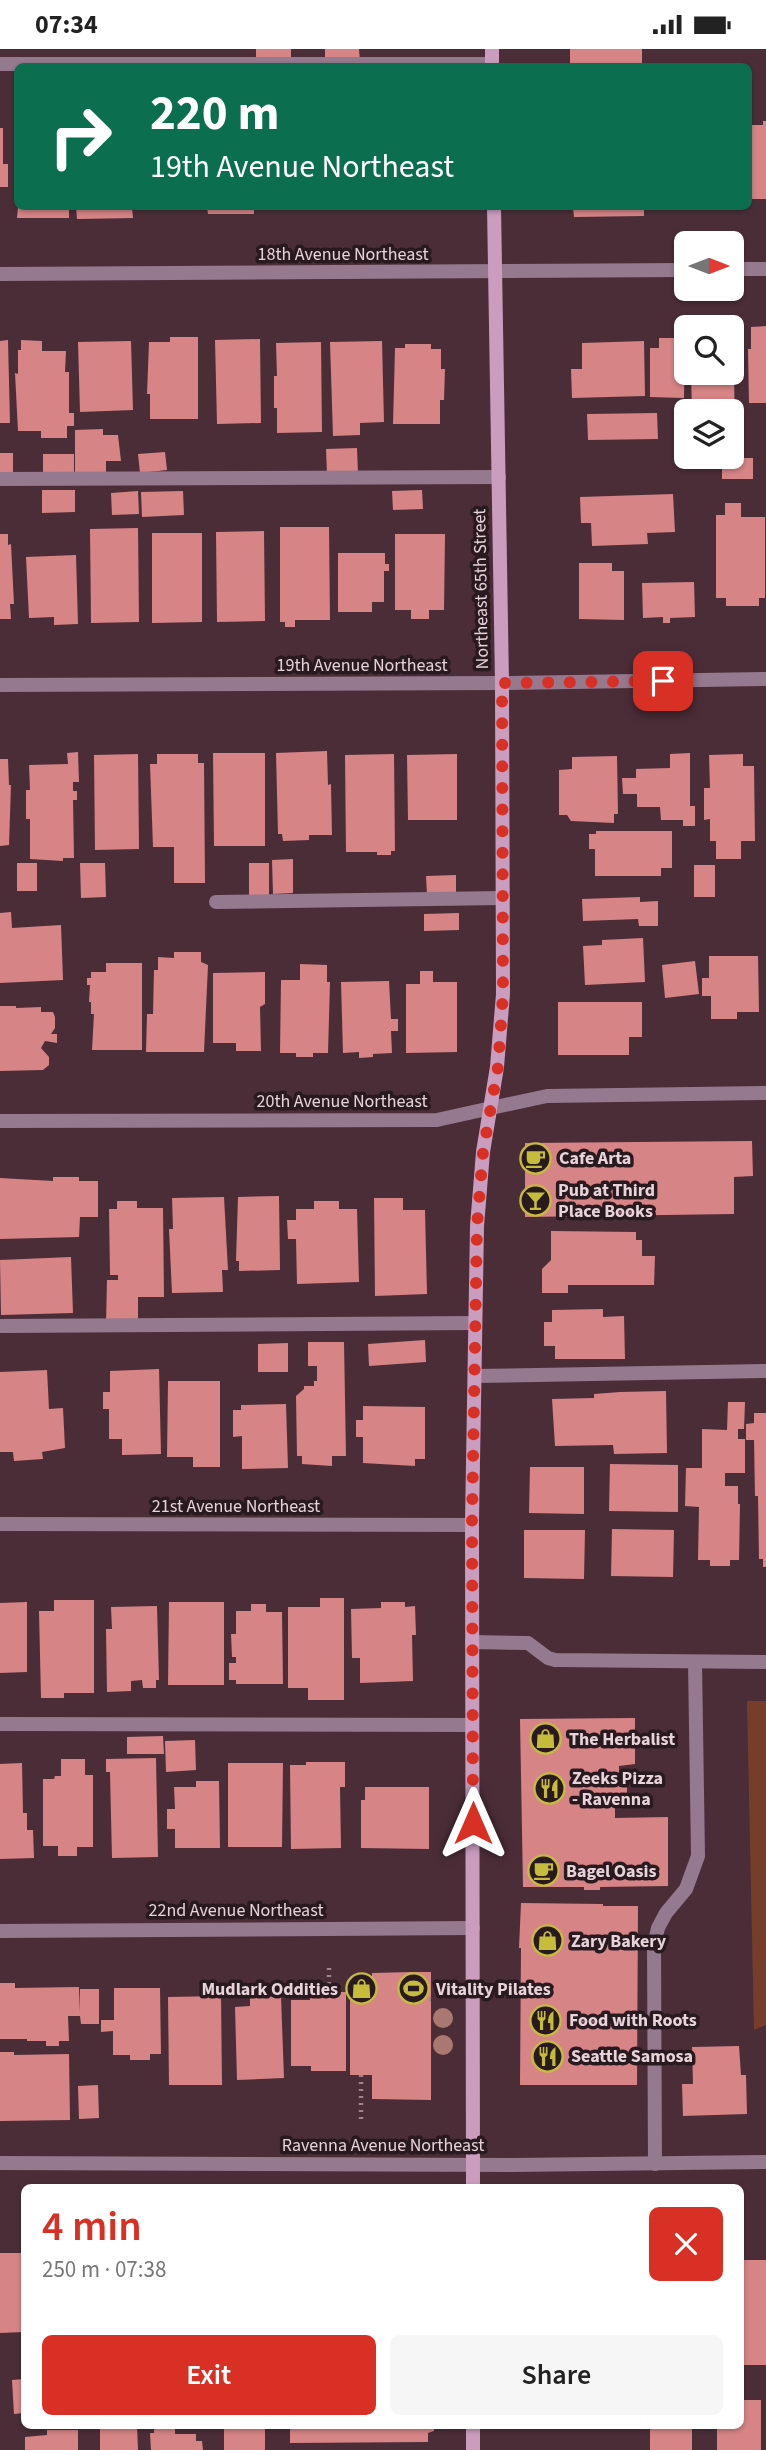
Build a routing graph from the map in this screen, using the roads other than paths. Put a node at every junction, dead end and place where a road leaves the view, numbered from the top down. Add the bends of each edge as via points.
1 (492, 60) edge
2 (123, 63) edge
3 (494, 210) edge
4 (744, 269) edge
5 (766, 269) edge
6 (674, 270) edge
7 (495, 272) junction
8 (0, 274) edge
9 (499, 477) junction
10 (0, 479) edge
11 (766, 679) edge
12 (502, 683) junction
13 (0, 685) edge
14 (503, 898) junction
15 (216, 902) dead end
16 (766, 1093) edge
17 (491, 1108) junction
18 (0, 1121) edge
19 (475, 1323) junction
20 (0, 1326) edge
21 (766, 1371) edge
22 (475, 1376) junction
23 (0, 1524) edge
24 (472, 1525) junction
25 (472, 1642) junction
26 (695, 1662) junction
27 (766, 1662) edge
28 (0, 1724) edge
29 (472, 1725) junction
30 (473, 1928) junction
31 (0, 1931) edge
32 (766, 2162) edge
33 (0, 2163) edge
34 (655, 2164) junction
35 (473, 2165) junction
36 (473, 2184) edge
37 (473, 2429) edge
38 (473, 2450) edge

1 - 2 street
3 - 7 main road, Northeast 65th Street
4 - 5 street
6 - 7 street, 18th Avenue Northeast
7 - 8 street, 18th Avenue Northeast
7 - 9 main road, Northeast 65th Street
9 - 10 street
9 - 12 main road, Northeast 65th Street
11 - 12 street, 19th Avenue Northeast
12 - 13 street, 19th Avenue Northeast
12 - 14 main road, Northeast 65th Street
14 - 15 street
14 - 17 main road, Northeast 65th Street via 503,994
16 - 17 street, 20th Avenue Northeast via 547,1095
17 - 18 street, 20th Avenue Northeast via 437,1120
17 - 19 main road, Northeast 65th Street via 477,1226
19 - 20 street
19 - 22 main road, Northeast 65th Street
21 - 22 street
22 - 24 main road, Northeast 65th Street
23 - 24 street, 21st Avenue Northeast
24 - 25 main road, Northeast 65th Street
25 - 26 street via 528,1643 555,1660
25 - 29 main road, Northeast 65th Street
26 - 27 street
26 - 34 street via 698,1856 686,1889 658,1928 654,1945
28 - 29 street
29 - 30 main road, Northeast 65th Street
30 - 31 street, 22nd Avenue Northeast
30 - 35 main road, Northeast 65th Street
32 - 34 street, Ravenna Avenue Northeast
33 - 35 street, Ravenna Avenue Northeast
34 - 35 street, Ravenna Avenue Northeast
35 - 36 main road, Northeast 65th Street
37 - 38 main road

